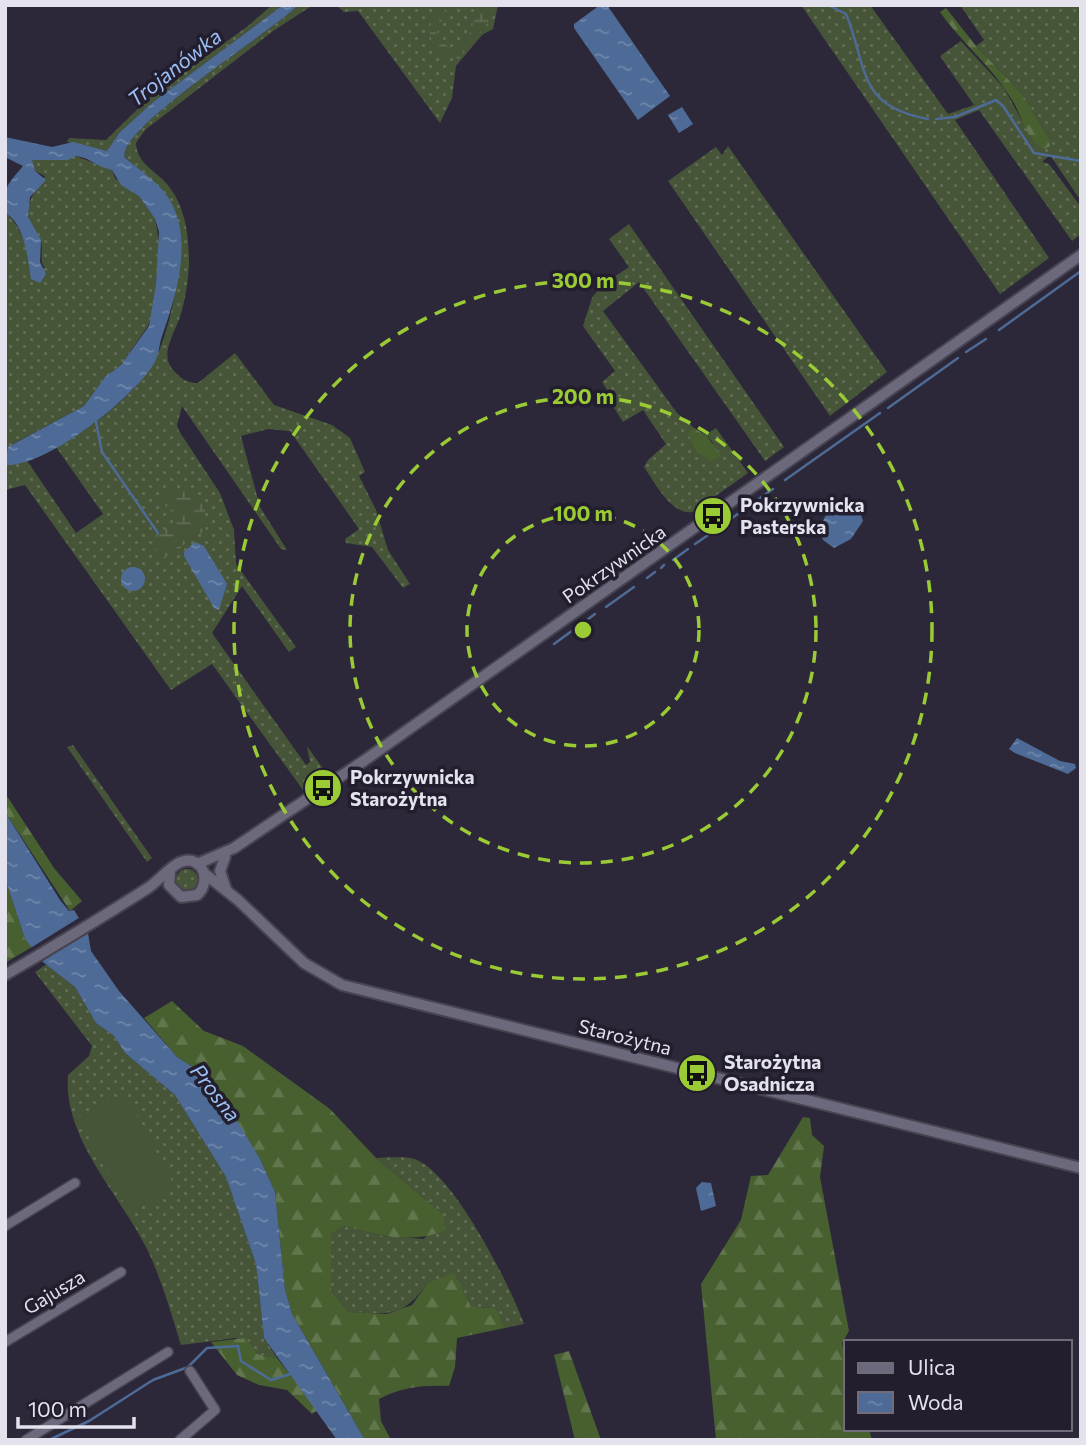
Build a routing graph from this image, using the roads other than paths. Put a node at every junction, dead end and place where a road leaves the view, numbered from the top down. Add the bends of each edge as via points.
1 (1081, 255) edge
2 (234, 848) junction
3 (225, 857) junction
4 (197, 863) junction
5 (170, 872) junction
6 (205, 874) junction
7 (147, 888) junction
8 (172, 890) junction
9 (201, 891) junction
10 (229, 892) junction
11 (5, 975) edge
12 (1081, 1168) edge
13 (75, 1183) dead end
14 (5, 1226) edge
15 (121, 1272) dead end
16 (5, 1342) edge
17 (168, 1352) dead end
18 (190, 1371) dead end
19 (26, 1440) edge
20 (180, 1440) edge

1 - 2 street, Pokrzywnicka
2 - 3 street, Pokrzywnicka
2 - 4 street, Pokrzywnicka
3 - 6 street, Pokrzywnicka
3 - 10 street via 220,871
4 - 5 street via 181,861
4 - 6 street
5 - 7 street
5 - 8 street
6 - 9 street
6 - 10 street, Starożytna
7 - 8 street
7 - 11 street
8 - 9 street via 186,898
9 - 10 street
10 - 12 street, Starożytna via 304,963 342,985
13 - 14 street
15 - 16 street, Gajusza
17 - 19 street
18 - 20 street via 215,1410

